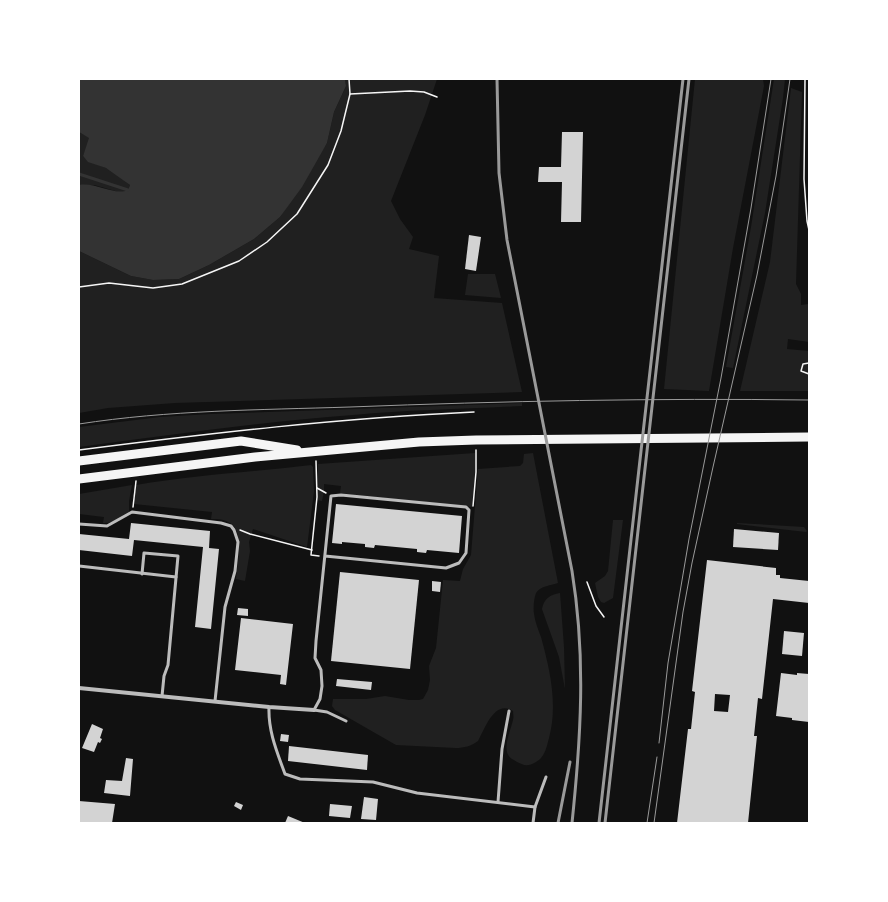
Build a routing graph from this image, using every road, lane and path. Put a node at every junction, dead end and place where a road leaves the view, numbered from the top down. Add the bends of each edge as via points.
1 (349, 79) edge
2 (804, 79) edge
3 (350, 94) junction
4 (437, 97) dead end
5 (809, 230) edge
6 (79, 287) edge
7 (809, 363) edge
8 (809, 374) edge
9 (474, 412) dead end
10 (809, 437) edge
11 (476, 448) dead end
12 (79, 450) edge
13 (308, 452) junction
14 (316, 460) dead end
15 (79, 461) edge
16 (79, 479) edge
17 (136, 481) dead end
18 (317, 488) junction
19 (331, 496) junction
20 (134, 498) dead end
21 (469, 510) junction
22 (79, 524) edge
23 (250, 534) dead end
24 (312, 550) junction
25 (325, 556) junction
26 (79, 566) edge
27 (142, 574) junction
28 (176, 577) junction
29 (587, 582) dead end
30 (604, 617) dead end
31 (79, 688) edge
32 (162, 696) junction
33 (215, 701) junction
34 (269, 707) junction
35 (314, 710) junction
36 (509, 711) dead end
37 (346, 721) dead end
38 (546, 777) dead end
39 (498, 802) junction
40 (535, 807) junction
41 (534, 823) edge

1 - 3 path
2 - 5 path via 804,179
3 - 4 path via 410,91 424,92
3 - 6 path via 341,131 328,165 297,214 267,242 239,261 182,284 153,288 109,283
7 - 8 path via 803,364 801,371
9 - 12 path via 332,421 217,432
10 - 13 main road via 419,442
11 - 21 path via 473,507
13 - 15 main road via 241,440
13 - 16 main road
14 - 18 path
17 - 20 path
18 - 19 path
18 - 24 path
19 - 21 lane via 466,507
19 - 25 lane
21 - 25 lane via 466,553 459,563 446,568
22 - 33 lane via 107,526 132,512 221,522 231,526 238,542 235,571 224,607
23 - 24 path
24 - 25 path via 311,555
25 - 35 lane via 315,658 321,670 322,686 320,699
26 - 27 lane
27 - 28 lane
27 - 28 lane via 144,553 178,556
28 - 32 lane via 168,665
29 - 30 path via 596,606
31 - 32 street
32 - 33 street
33 - 34 street
34 - 35 street
34 - 39 lane via 274,744 285,774 300,778 373,782 417,793
35 - 37 lane via 327,712
36 - 39 lane via 502,749
38 - 40 lane
39 - 40 lane
40 - 41 lane

